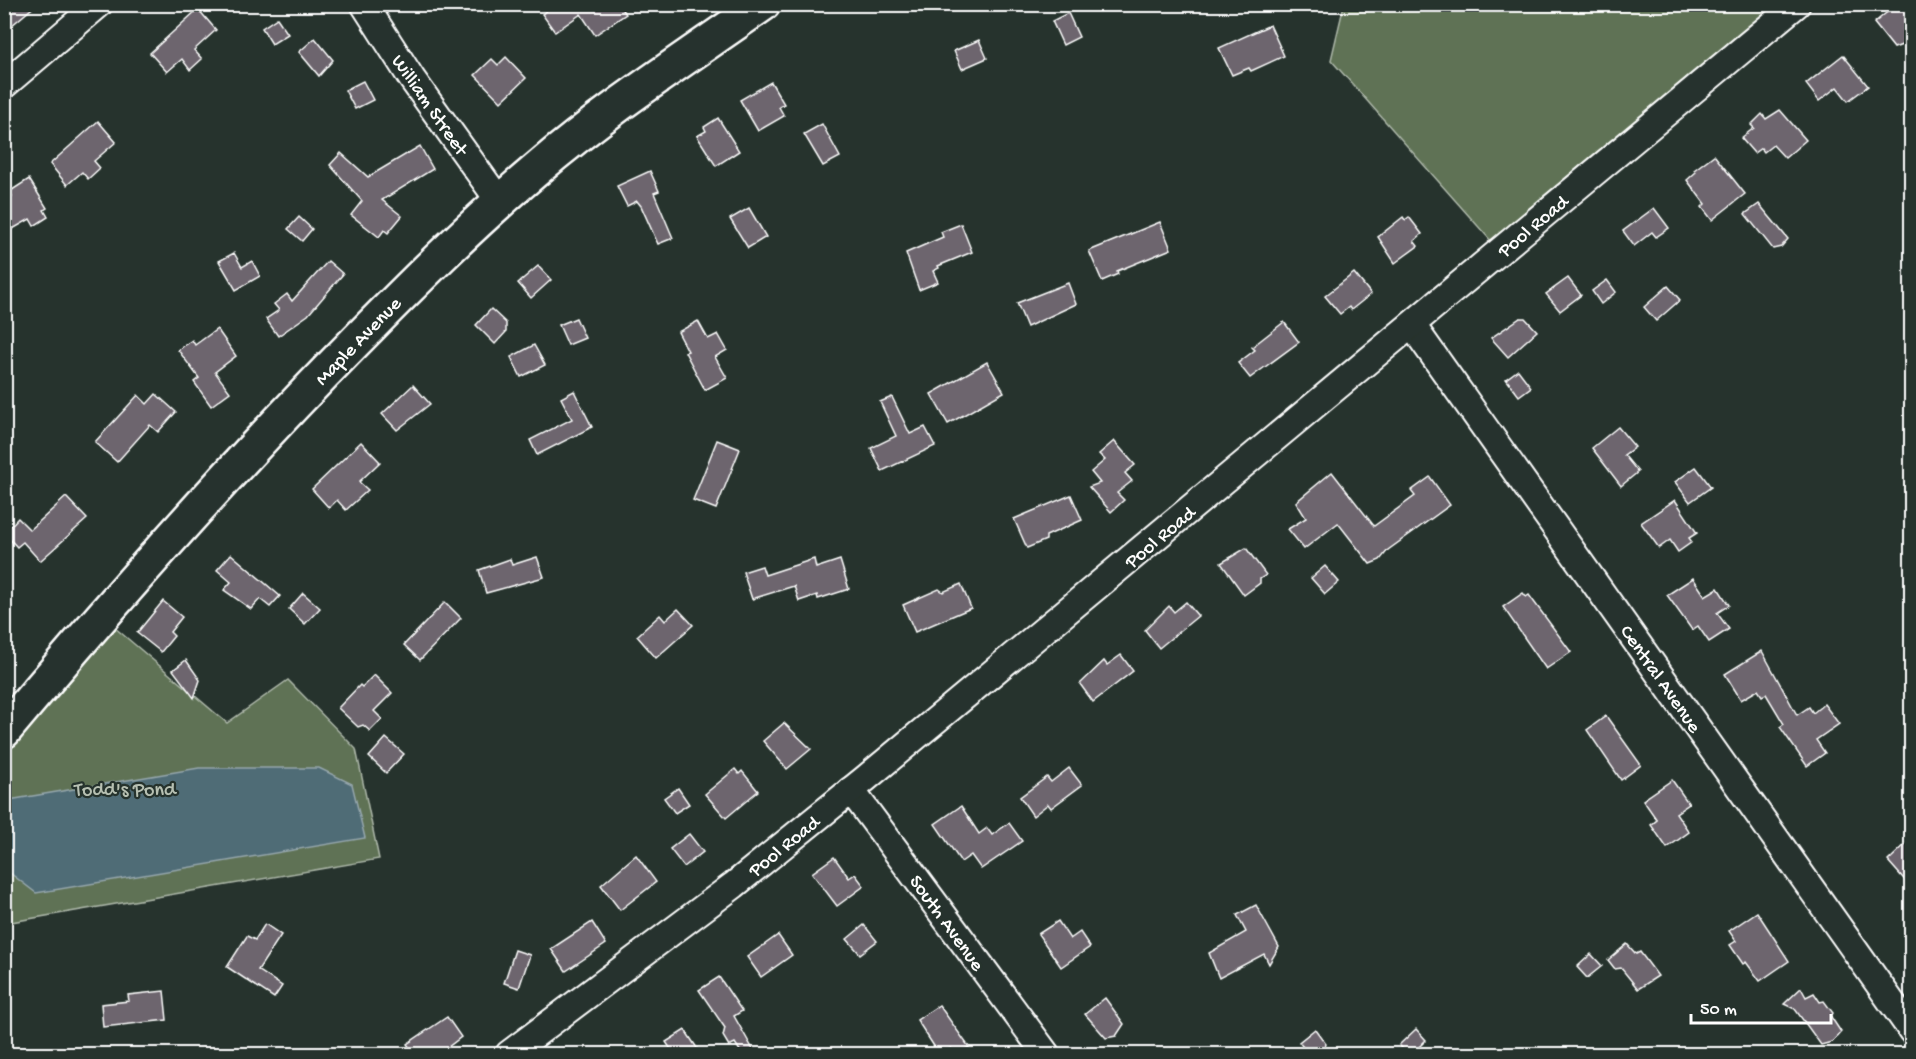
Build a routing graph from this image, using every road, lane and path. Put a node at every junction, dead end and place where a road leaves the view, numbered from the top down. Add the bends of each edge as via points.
1 (99, 4) edge
2 (364, 4) edge
3 (762, 4) edge
4 (1797, 4) edge
5 (4, 85) edge
6 (500, 202) junction
7 (1412, 325) junction
8 (4, 731) edge
9 (851, 790) junction
10 (1911, 1032) edge
11 (509, 1054) edge
12 (1046, 1054) edge

1 - 5 street
2 - 6 street, William Street
3 - 6 main road, Maple Avenue via 575,138
4 - 7 street, Pool Road
6 - 8 main road, Maple Avenue via 402,294 254,447 162,546
7 - 9 street, Pool Road
7 - 10 street, Central Avenue
9 - 11 street, Pool Road via 635,962
9 - 12 street, South Avenue

